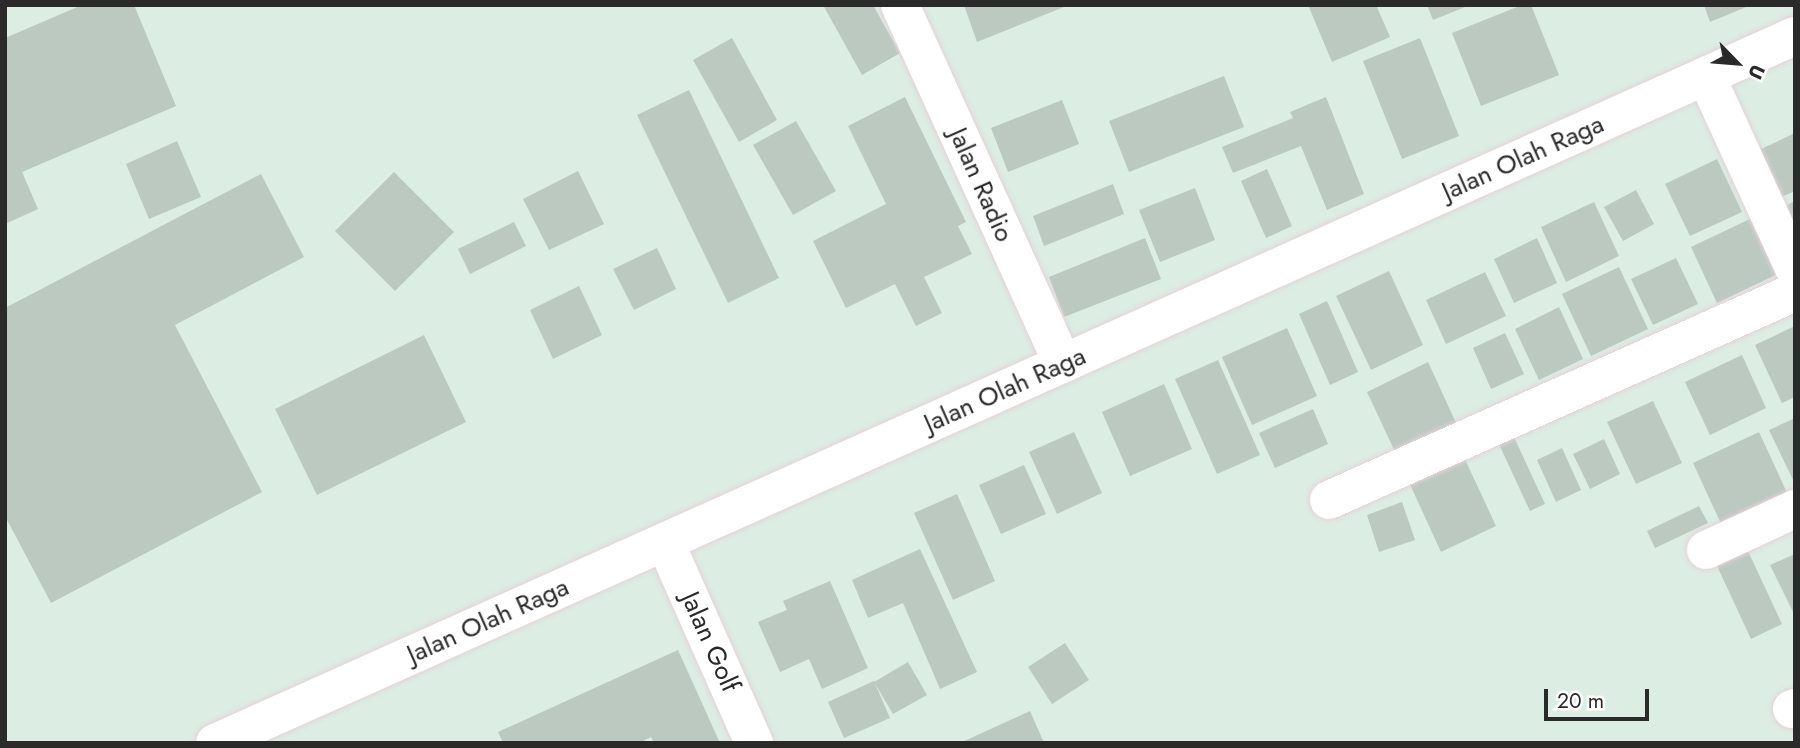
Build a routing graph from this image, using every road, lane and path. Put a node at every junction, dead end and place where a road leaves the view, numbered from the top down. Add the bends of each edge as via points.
1 (900, 5) edge
2 (1795, 36) edge
3 (1706, 76) junction
4 (1795, 270) edge
5 (1795, 292) edge
6 (1063, 364) junction
7 (1329, 500) dead end
8 (1795, 509) edge
9 (665, 542) junction
10 (1706, 550) dead end
11 (215, 743) edge
12 (754, 743) edge

1 - 6 street, Jalan Radio
2 - 3 street, Jalan Olah Raga
3 - 4 street
3 - 6 street, Jalan Olah Raga
5 - 7 street
6 - 9 street, Jalan Olah Raga
8 - 10 street
9 - 11 street, Jalan Olah Raga
9 - 12 street, Jalan Golf

